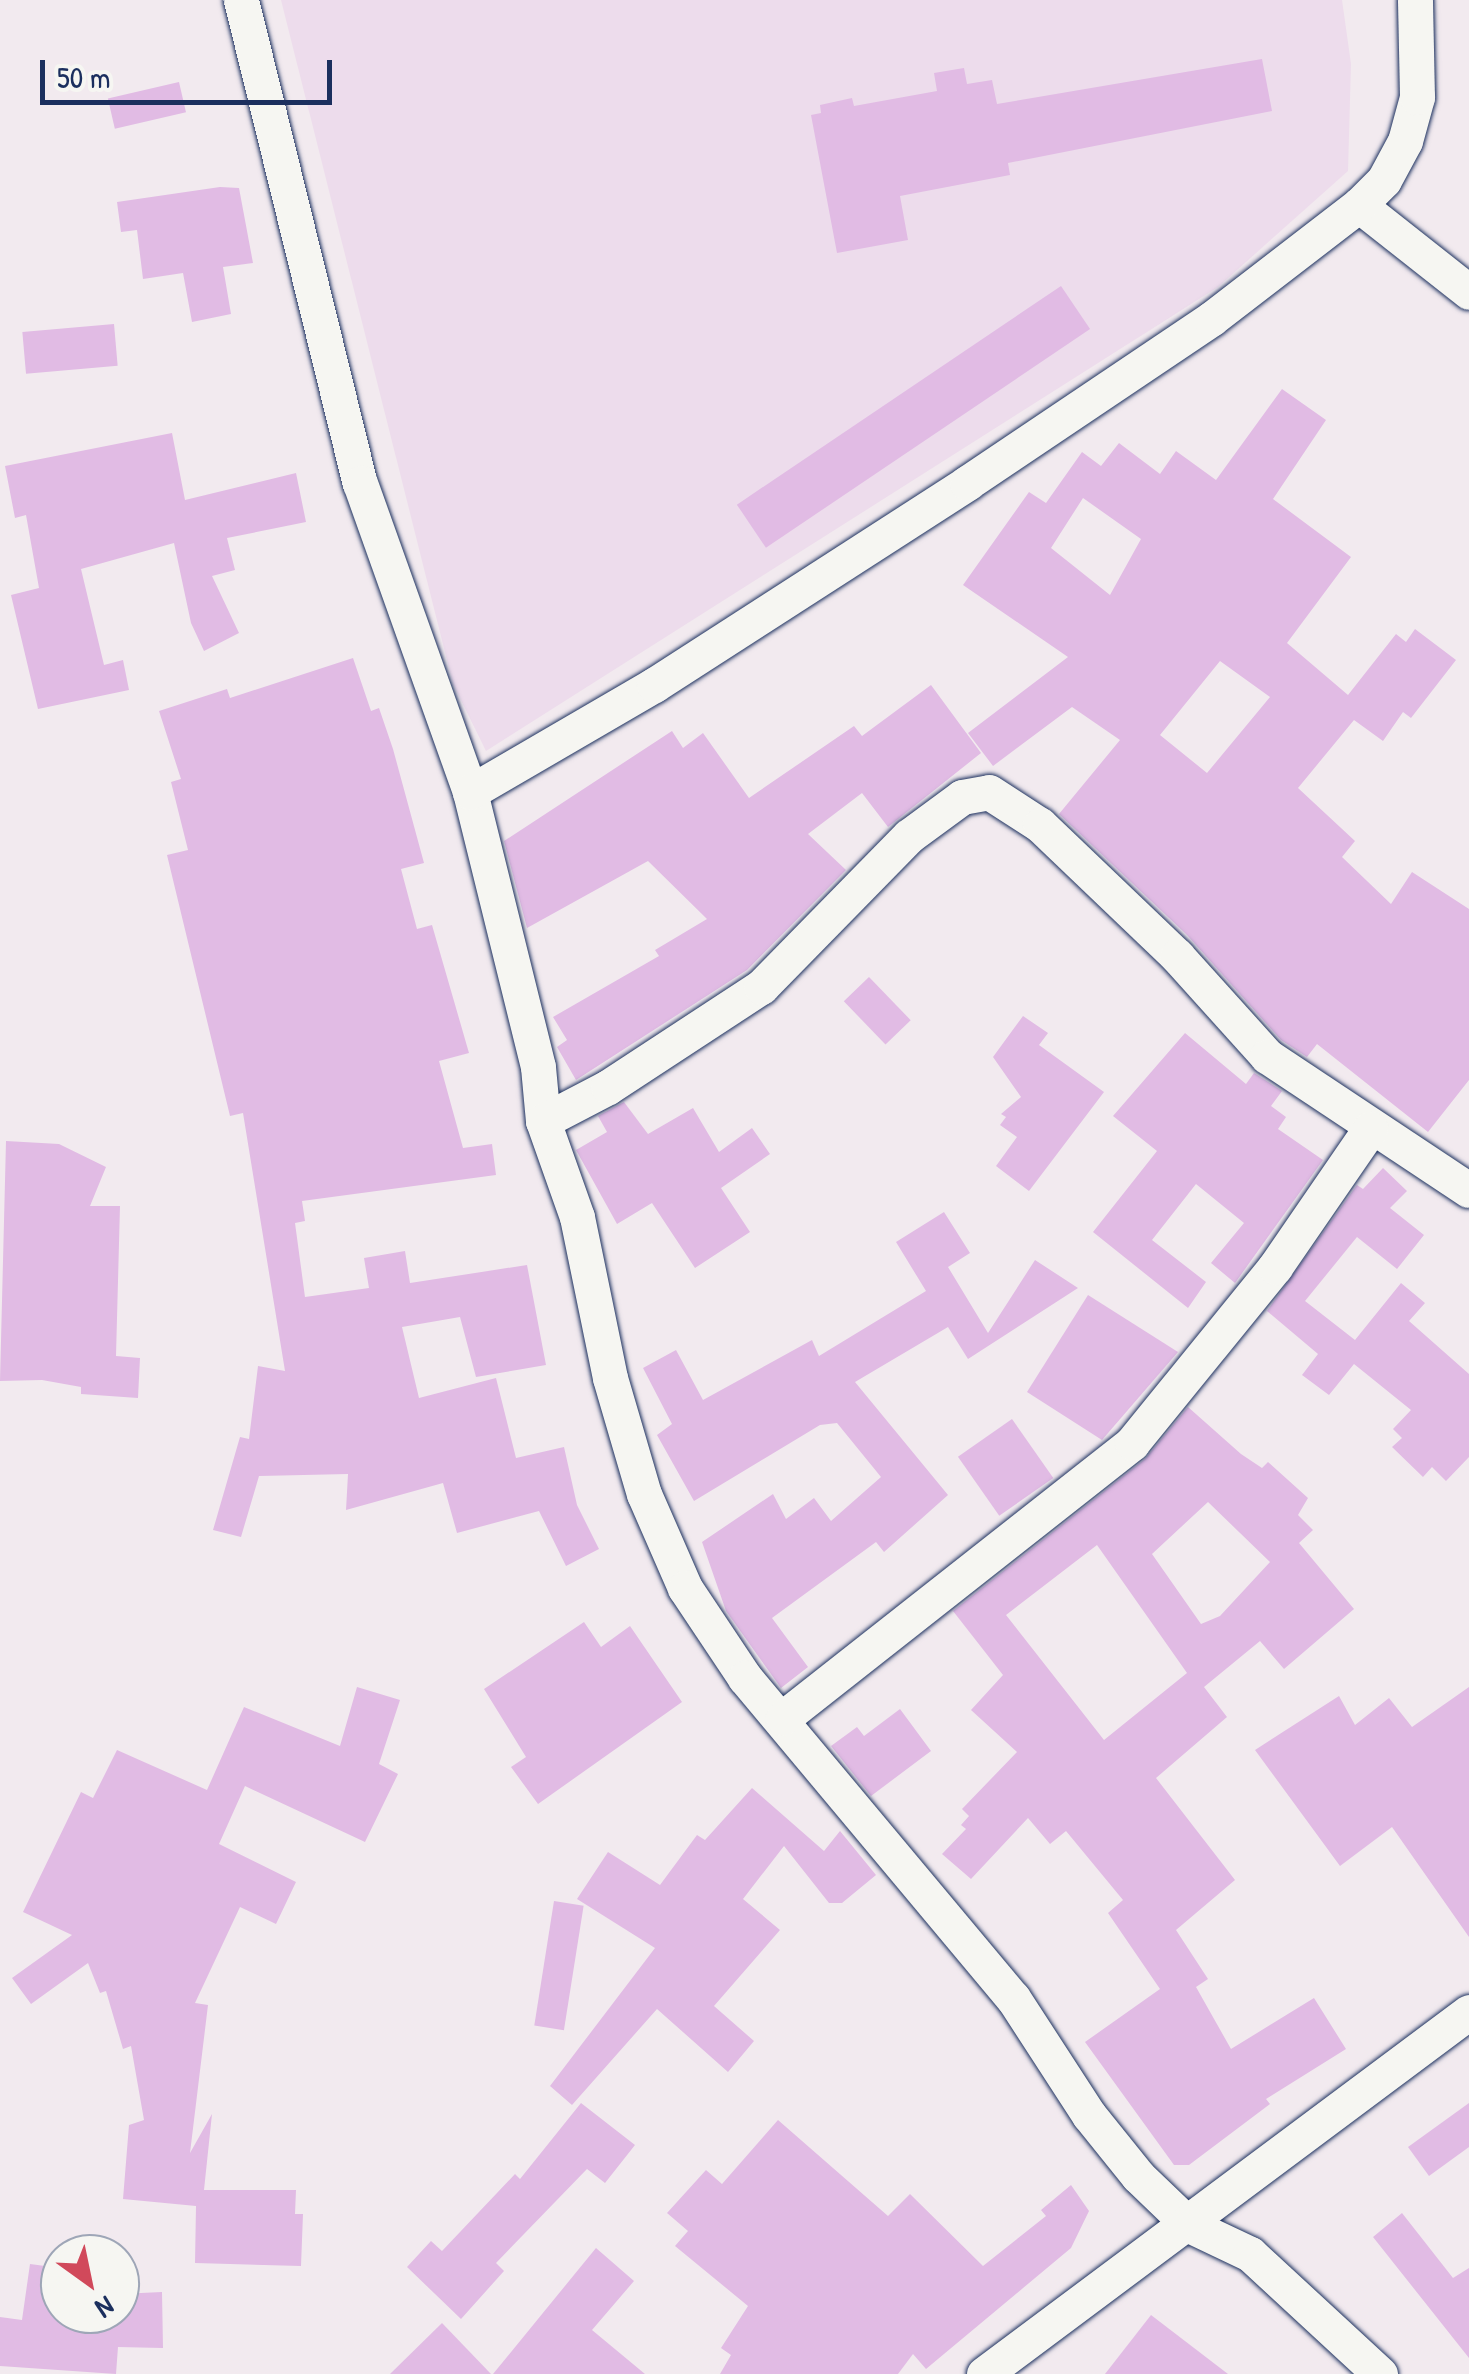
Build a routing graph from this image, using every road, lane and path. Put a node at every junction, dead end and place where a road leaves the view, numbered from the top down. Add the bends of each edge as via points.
1 (241, 0) edge
2 (1415, 0) edge
3 (1359, 205) junction
4 (1469, 292) edge
5 (470, 792) junction
6 (543, 1121) junction
7 (1370, 1129) junction
8 (1469, 1190) edge
9 (782, 1718) junction
10 (1469, 2012) edge
11 (1189, 2225) junction
12 (984, 2374) edge
13 (1380, 2374) edge

1 - 5 street via 360,484
2 - 3 street via 1420,48 1409,127 1384,180
3 - 4 street
3 - 5 street via 1211,319 968,483 654,686
5 - 6 street via 538,1067
6 - 7 street via 608,1087 761,987 909,836 976,791 999,796 1040,825 1177,956 1267,1056 1322,1088
6 - 9 street via 577,1217 610,1378 644,1494 703,1624
7 - 8 street
7 - 9 street via 1264,1282 1132,1443
9 - 11 street via 1013,1998 1089,2115
10 - 11 street
11 - 12 street
11 - 13 street via 1250,2254

